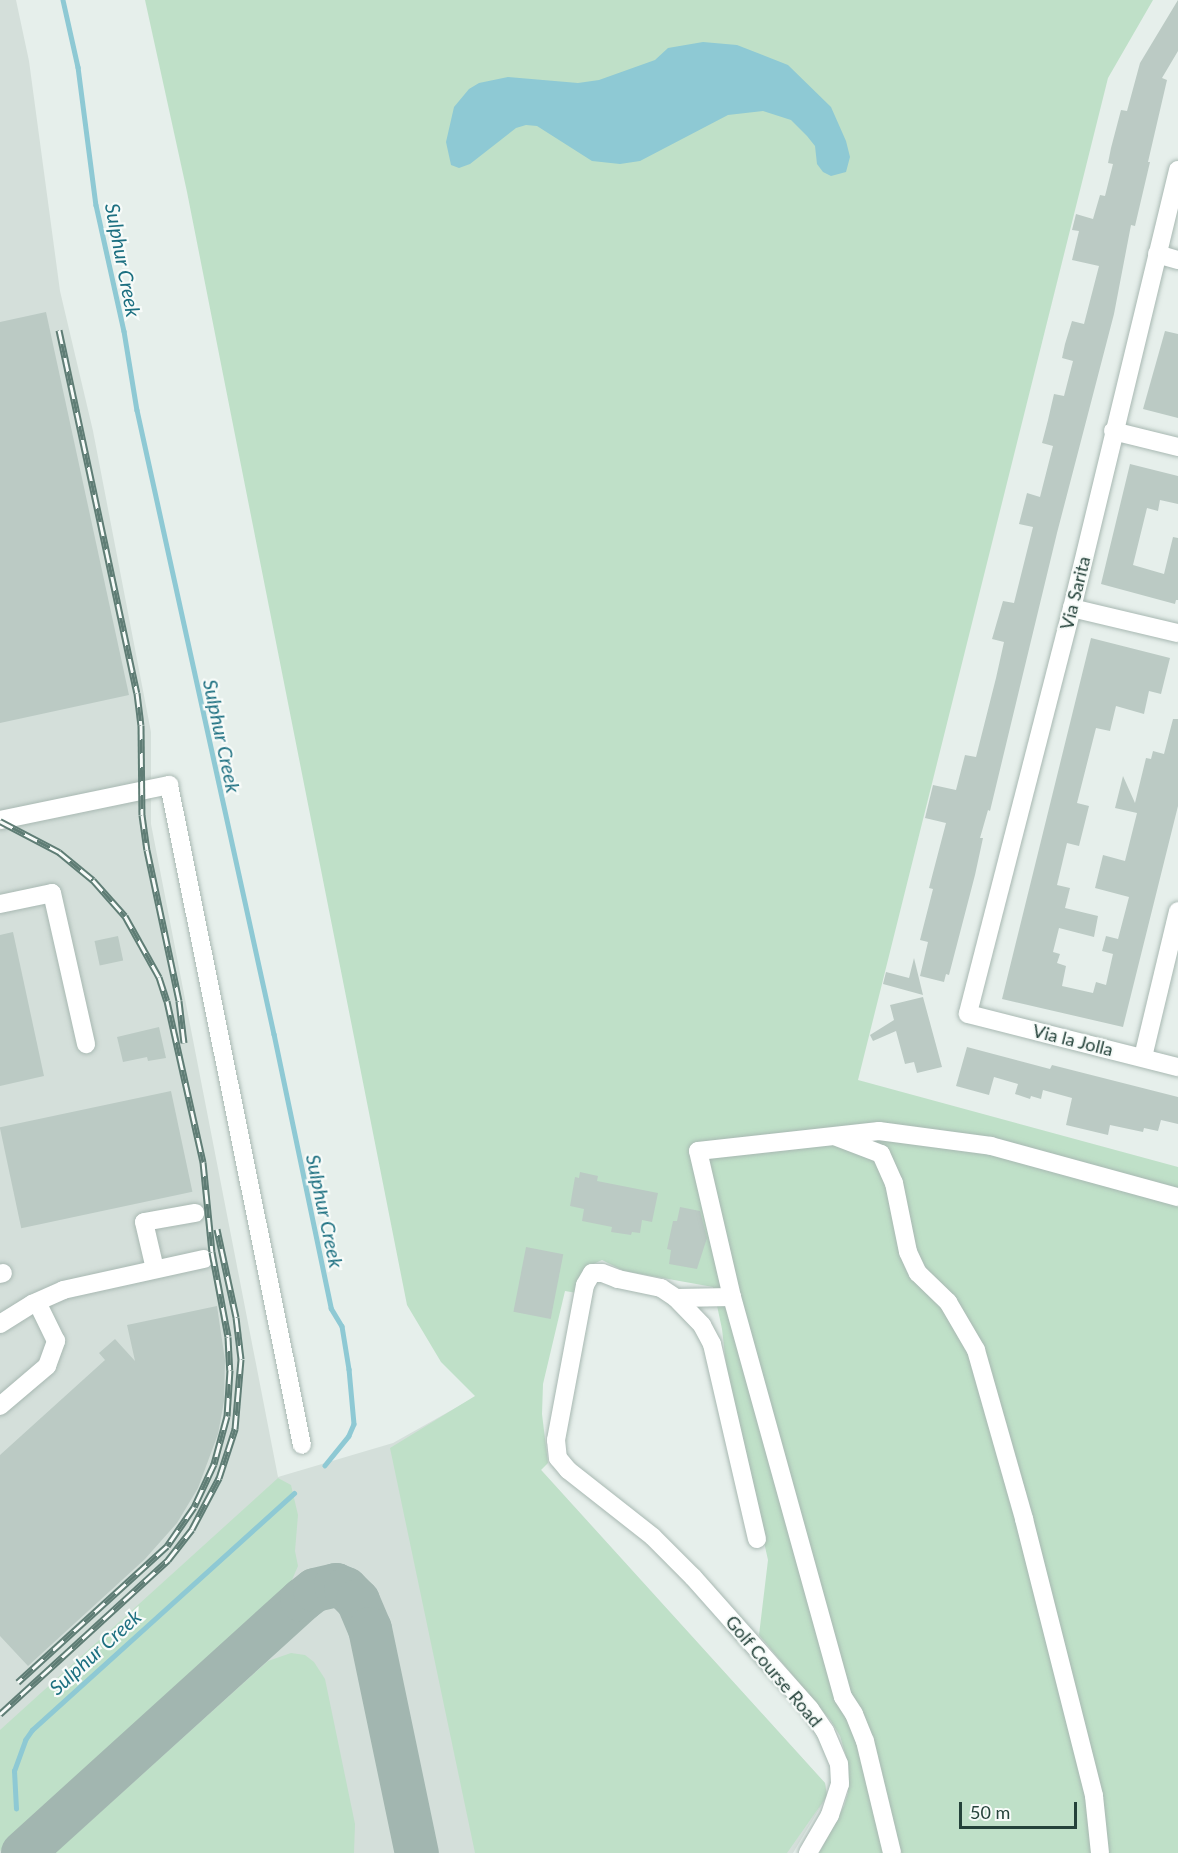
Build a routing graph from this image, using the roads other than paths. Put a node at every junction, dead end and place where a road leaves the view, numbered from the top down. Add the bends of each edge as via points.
1 (1178, 170) edge
2 (1157, 254) junction
3 (1178, 260) edge
4 (1113, 431) junction
5 (1178, 447) edge
6 (1072, 608) junction
7 (1178, 633) edge
8 (0, 820) edge
9 (0, 904) edge
10 (1178, 911) edge
11 (968, 1014) joint
12 (86, 1044) dead end
13 (1143, 1057) junction
14 (1178, 1067) edge
15 (837, 1137) junction
16 (1178, 1197) edge
17 (195, 1213) dead end
18 (204, 1259) dead end
19 (156, 1269) junction
20 (732, 1297) junction
21 (676, 1298) junction
22 (37, 1302) junction
23 (0, 1324) edge
24 (0, 1406) edge
25 (302, 1445) dead end
26 (758, 1539) dead end
27 (808, 1853) edge
28 (892, 1853) edge
29 (1100, 1853) edge

1 - 2 street, Via Sarita
2 - 3 street
2 - 4 street, Via Sarita
4 - 5 street
4 - 6 street, Via Sarita
6 - 7 street
6 - 11 street, Via Sarita
8 - 25 street via 170,784
9 - 12 street via 52,893
10 - 13 street
11 - 13 street, Via la Jolla
13 - 14 street, Via la Jolla
15 - 16 street via 879,1131 991,1146
15 - 20 street via 698,1151
15 - 29 street via 881,1154 894,1183 908,1252 918,1273 948,1302 976,1350 1024,1519 1094,1796
17 - 19 street via 144,1222
18 - 19 street
19 - 22 street via 63,1290
20 - 21 street
20 - 28 street via 843,1696 865,1742
21 - 26 street via 702,1325 712,1344
21 - 27 street, Golf Course Road via 661,1288 592,1274 585,1285 556,1451 568,1470 629,1517 693,1577 825,1731 839,1764 840,1784 830,1815
22 - 23 street
22 - 24 street via 56,1341 47,1366

